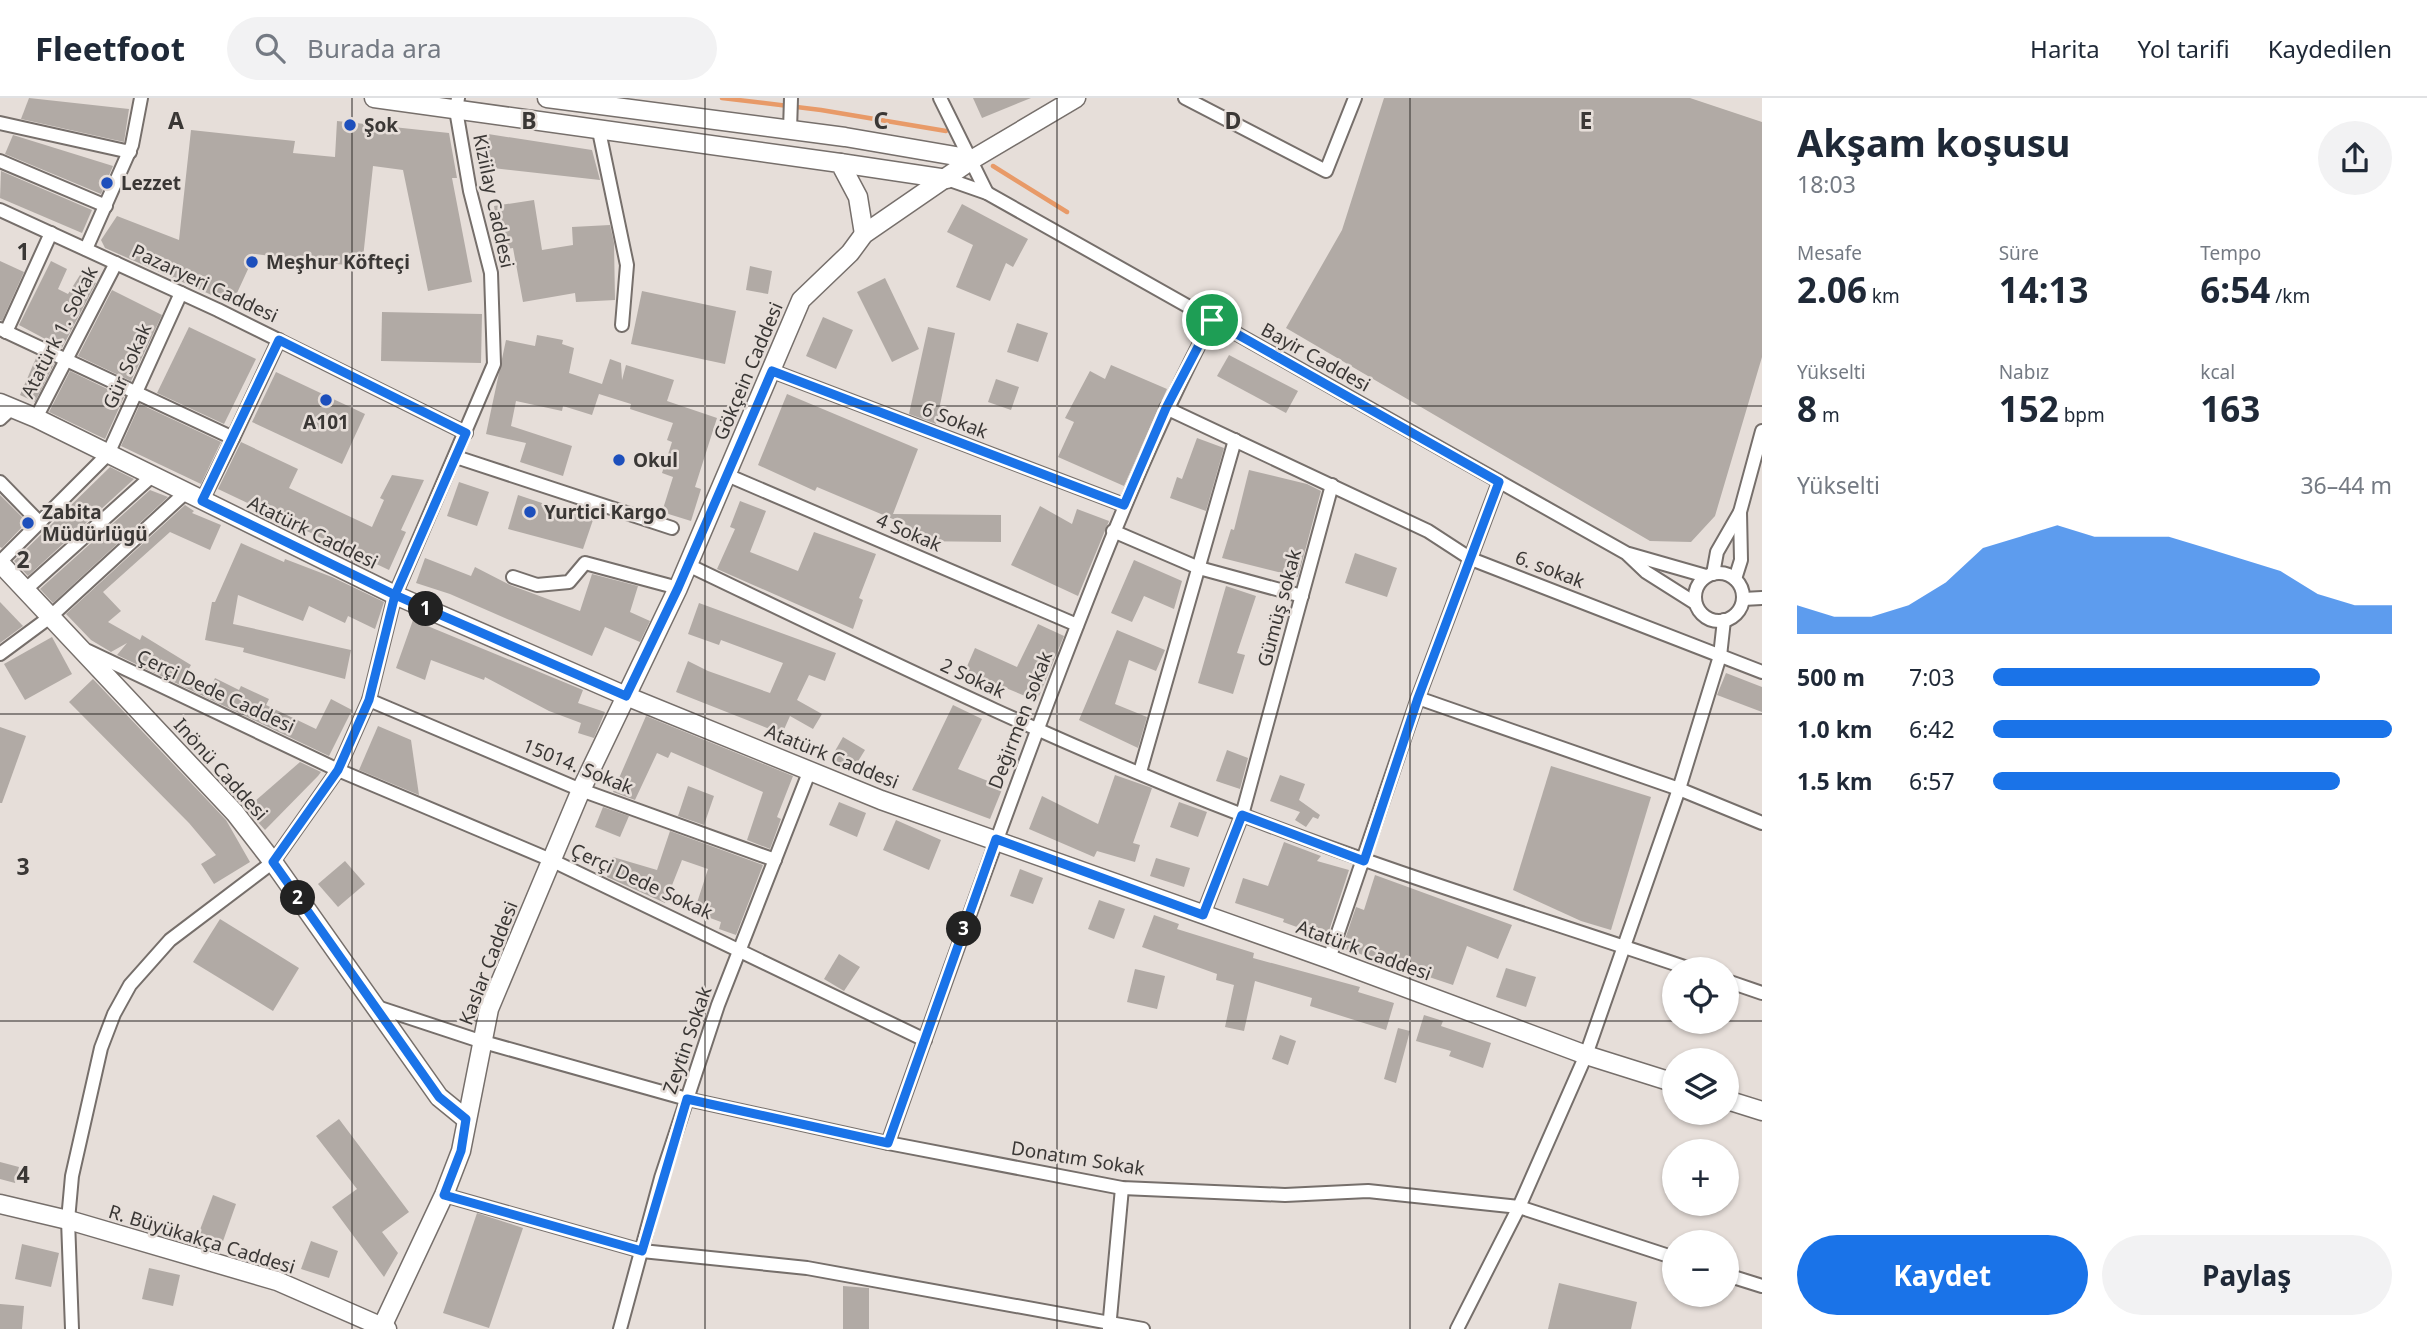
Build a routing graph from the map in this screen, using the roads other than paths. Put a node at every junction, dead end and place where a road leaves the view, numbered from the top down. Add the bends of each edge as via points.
1 (141, 98) edge
2 (374, 98) edge
3 (547, 98) edge
4 (791, 98) edge
5 (940, 98) edge
6 (1076, 98) edge
7 (1185, 98) edge
8 (1355, 98) edge
9 (585, 101) edge
10 (457, 104) edge
11 (0, 123) edge
12 (790, 123) junction
13 (599, 131) junction
14 (130, 152) junction
15 (973, 159) junction
16 (0, 160) edge
17 (840, 163) junction
18 (947, 178) junction
19 (988, 193) junction
20 (106, 206) junction
21 (0, 210) edge
22 (51, 233) junction
23 (864, 234) junction
24 (86, 249) junction
25 (116, 263) junction
26 (181, 293) junction
27 (1212, 320) junction
28 (622, 325) dead end
29 (3, 330) edge
30 (279, 340) junction
31 (66, 360) junction
32 (772, 371) junction
33 (137, 391) junction
34 (1166, 408) junction
35 (4, 410) edge
36 (36, 418) junction
37 (1762, 431) edge
38 (466, 433) junction
39 (233, 438) junction
40 (1235, 440) junction
41 (108, 454) junction
42 (456, 457) junction
43 (727, 475) junction
44 (152, 476) junction
45 (0, 482) edge
46 (1499, 482) junction
47 (1332, 485) junction
48 (185, 492) junction
49 (202, 501) junction
50 (1124, 505) junction
51 (1740, 512) junction
52 (40, 523) junction
53 (672, 528) dead end
54 (1114, 531) junction
55 (1626, 554) junction
56 (1471, 559) junction
57 (0, 562) edge
58 (688, 565) junction
59 (1199, 568) junction
60 (1710, 575) junction
61 (513, 577) dead end
62 (1735, 579) junction
63 (678, 588) junction
64 (25, 590) junction
65 (395, 595) junction
66 (1302, 596) junction
67 (1762, 598) edge
68 (1743, 599) junction
69 (1695, 603) junction
70 (50, 617) junction
71 (1724, 621) junction
72 (1077, 625) junction
73 (78, 646) junction
74 (0, 654) edge
75 (1720, 656) junction
76 (1762, 672) edge
77 (626, 696) junction
78 (1418, 698) junction
79 (369, 700) junction
80 (1037, 728) junction
81 (338, 770) junction
82 (810, 770) junction
83 (1140, 772) junction
84 (1679, 789) junction
85 (581, 790) junction
86 (1242, 815) junction
87 (1762, 823) edge
88 (996, 839) junction
89 (551, 860) junction
90 (775, 860) junction
91 (1364, 861) junction
92 (273, 862) junction
93 (1203, 915) junction
94 (1626, 947) junction
95 (740, 948) junction
96 (1329, 959) junction
97 (1662, 959) edge
98 (1739, 985) edge
99 (1762, 993) edge
100 (374, 1006) junction
101 (925, 1040) junction
102 (481, 1041) junction
103 (1586, 1055) junction
104 (1662, 1079) edge
105 (687, 1099) junction
106 (1739, 1104) edge
107 (1762, 1111) edge
108 (466, 1119) junction
109 (888, 1143) junction
110 (1122, 1188) junction
111 (444, 1195) junction
112 (0, 1204) edge
113 (1519, 1207) junction
114 (68, 1220) junction
115 (642, 1251) junction
116 (1662, 1254) edge
117 (1739, 1279) edge
118 (1762, 1286) edge
119 (1109, 1325) edge
120 (383, 1328) edge
121 (72, 1329) edge
122 (620, 1329) edge
123 (1143, 1329) edge
124 (1457, 1329) edge

1 - 14 street
2 - 10 street
3 - 9 street
4 - 12 street
5 - 15 street
6 - 15 street, Gökçein Caddesi
7 - 8 street via 1326,171
9 - 12 street
10 - 13 street
10 - 38 street, Kiziilay Caddesi via 470,191 491,273 494,364
11 - 14 street
12 - 15 street
13 - 17 street
13 - 28 street via 627,265
14 - 20 street
15 - 18 street, Gökçein Caddesi
15 - 19 street
16 - 20 street
17 - 18 street
17 - 23 street via 858,197
18 - 19 street, Bayir Caddesi
18 - 23 street, Gökçein Caddesi
19 - 27 street, Bayir Caddesi
20 - 24 street
21 - 22 street, Pazaryeri Caddesi
22 - 24 street, Pazaryeri Caddesi
22 - 29 street
23 - 32 street, Gökçein Caddesi via 801,300
24 - 25 street, Pazaryeri Caddesi
25 - 26 street, Pazaryeri Caddesi
25 - 31 street, Atatürk 1. Sokak
26 - 30 street, Pazaryeri Caddesi
26 - 33 street, Gür Sokak
27 - 34 street, Değirmen sokak
27 - 46 street, Bayir Caddesi
29 - 31 street
30 - 38 street, Pazaryeri Caddesi
30 - 39 street
31 - 33 street
31 - 36 street, Atatürk 1. Sokak
32 - 43 street, Gökçein Caddesi
32 - 50 street, 6 Sokak
33 - 39 street
33 - 41 street, Gür Sokak
34 - 40 street
34 - 50 street, Değirmen sokak
35 - 36 street, Atatürk Caddesi
36 - 41 street, Atatürk Caddesi
37 - 51 street
38 - 42 street, Kiziilay Caddesi
39 - 49 street
40 - 47 street
40 - 59 street
41 - 44 street, Atatürk Caddesi
41 - 52 street, Gür Sokak
42 - 53 street
42 - 65 street, Kiziilay Caddesi
43 - 58 street, Gökçein Caddesi
43 - 72 street, 4 Sokak
44 - 48 street, Atatürk Caddesi
44 - 64 street
45 - 52 street
46 - 55 street, Bayir Caddesi
46 - 56 street
47 - 56 street, 6. sokak via 1428,531
47 - 66 street, Gümüş sokak
48 - 49 street, Atatürk Caddesi
48 - 70 street
49 - 65 street, Atatürk Caddesi
50 - 54 street, Değirmen sokak
51 - 60 street via 1717,552
51 - 62 street via 1741,560
52 - 57 street, Gür Sokak
54 - 59 street
54 - 72 street, Değirmen sokak
55 - 60 street, Bayir Caddesi
55 - 69 street, Bayir Caddesi
56 - 75 street, 6. sokak
56 - 78 street
57 - 64 street, Inönü Caddesi
58 - 63 street, Gökçein Caddesi
58 - 80 street, 2 Sokak
59 - 66 street
59 - 83 street
60 - 62 street via 1721,573
60 - 69 street via 1697,588
61 - 63 street via 537,585 569,582 586,563
62 - 68 street
63 - 77 street, Gökçein Caddesi
64 - 70 street, Inönü Caddesi
65 - 77 street, Atatürk Caddesi
65 - 79 street, Kiziilay Caddesi
66 - 86 street, Gümüş sokak
67 - 68 street
68 - 71 street via 1737,613
69 - 71 street via 1703,615
70 - 73 street, Inönü Caddesi
70 - 74 street
71 - 75 street
72 - 80 street, Değirmen sokak
73 - 81 street, Çerçi Dede Caddesi
73 - 92 street, Inönü Caddesi via 234,813
75 - 76 street, 6. sokak
75 - 84 street
77 - 82 street, Atatürk Caddesi
77 - 85 street, Kaslar Caddesi
78 - 84 street
78 - 91 street
79 - 81 street, Kiziilay Caddesi
79 - 85 street, 15014. Sokak
80 - 83 street, 2 Sokak
80 - 88 street, Değirmen sokak
81 - 89 street, Çerçi Dede Sokak
81 - 92 street, Kiziilay Caddesi
82 - 88 street, Atatürk Caddesi
82 - 90 street, Zeytin Sokak
83 - 86 street, 2 Sokak
84 - 87 street
84 - 94 street
85 - 89 street, Kaslar Caddesi
85 - 90 street, 15014. Sokak
86 - 91 street, 2 Sokak
86 - 93 street, Gümüş sokak
88 - 93 street, Atatürk Caddesi
88 - 101 street, Değirmen sokak
89 - 95 street, Çerçi Dede Sokak
89 - 102 street, Kaslar Caddesi via 489,1009
90 - 95 street, Zeytin Sokak
91 - 94 street, 2 Sokak
91 - 96 street
92 - 100 street, Inönü Caddesi
92 - 114 street, Kiziilay Caddesi via 170,940 130,985 101,1048 78,1143
93 - 96 street, Atatürk Caddesi
94 - 97 street, 2 Sokak
94 - 103 street
95 - 101 street, Çerçi Dede Sokak
95 - 105 street, Zeytin Sokak
96 - 103 street, Atatürk Caddesi
98 - 99 street
100 - 102 street, Donatım Sokak
100 - 108 street, Inönü Caddesi via 439,1097
101 - 109 street, Değirmen sokak
102 - 105 street, Donatım Sokak
102 - 108 street, Kaslar Caddesi
103 - 104 street, Atatürk Caddesi
103 - 113 street
105 - 109 street, Donatım Sokak
105 - 115 street, Zeytin Sokak
106 - 107 street
108 - 111 street, Kaslar Caddesi via 461,1151
109 - 110 street, Donatım Sokak
110 - 113 street, Donatım Sokak via 1285,1195 1368,1191
110 - 119 street
111 - 115 street
111 - 120 street, Kaslar Caddesi
112 - 114 street, R. Büyükakça Caddesi
113 - 116 street, Donatım Sokak
113 - 124 street
114 - 120 street, R. Büyükakça Caddesi via 277,1281
114 - 121 street, Kiziilay Caddesi
115 - 119 street via 807,1268
115 - 122 street, Zeytin Sokak
117 - 118 street
119 - 123 street

